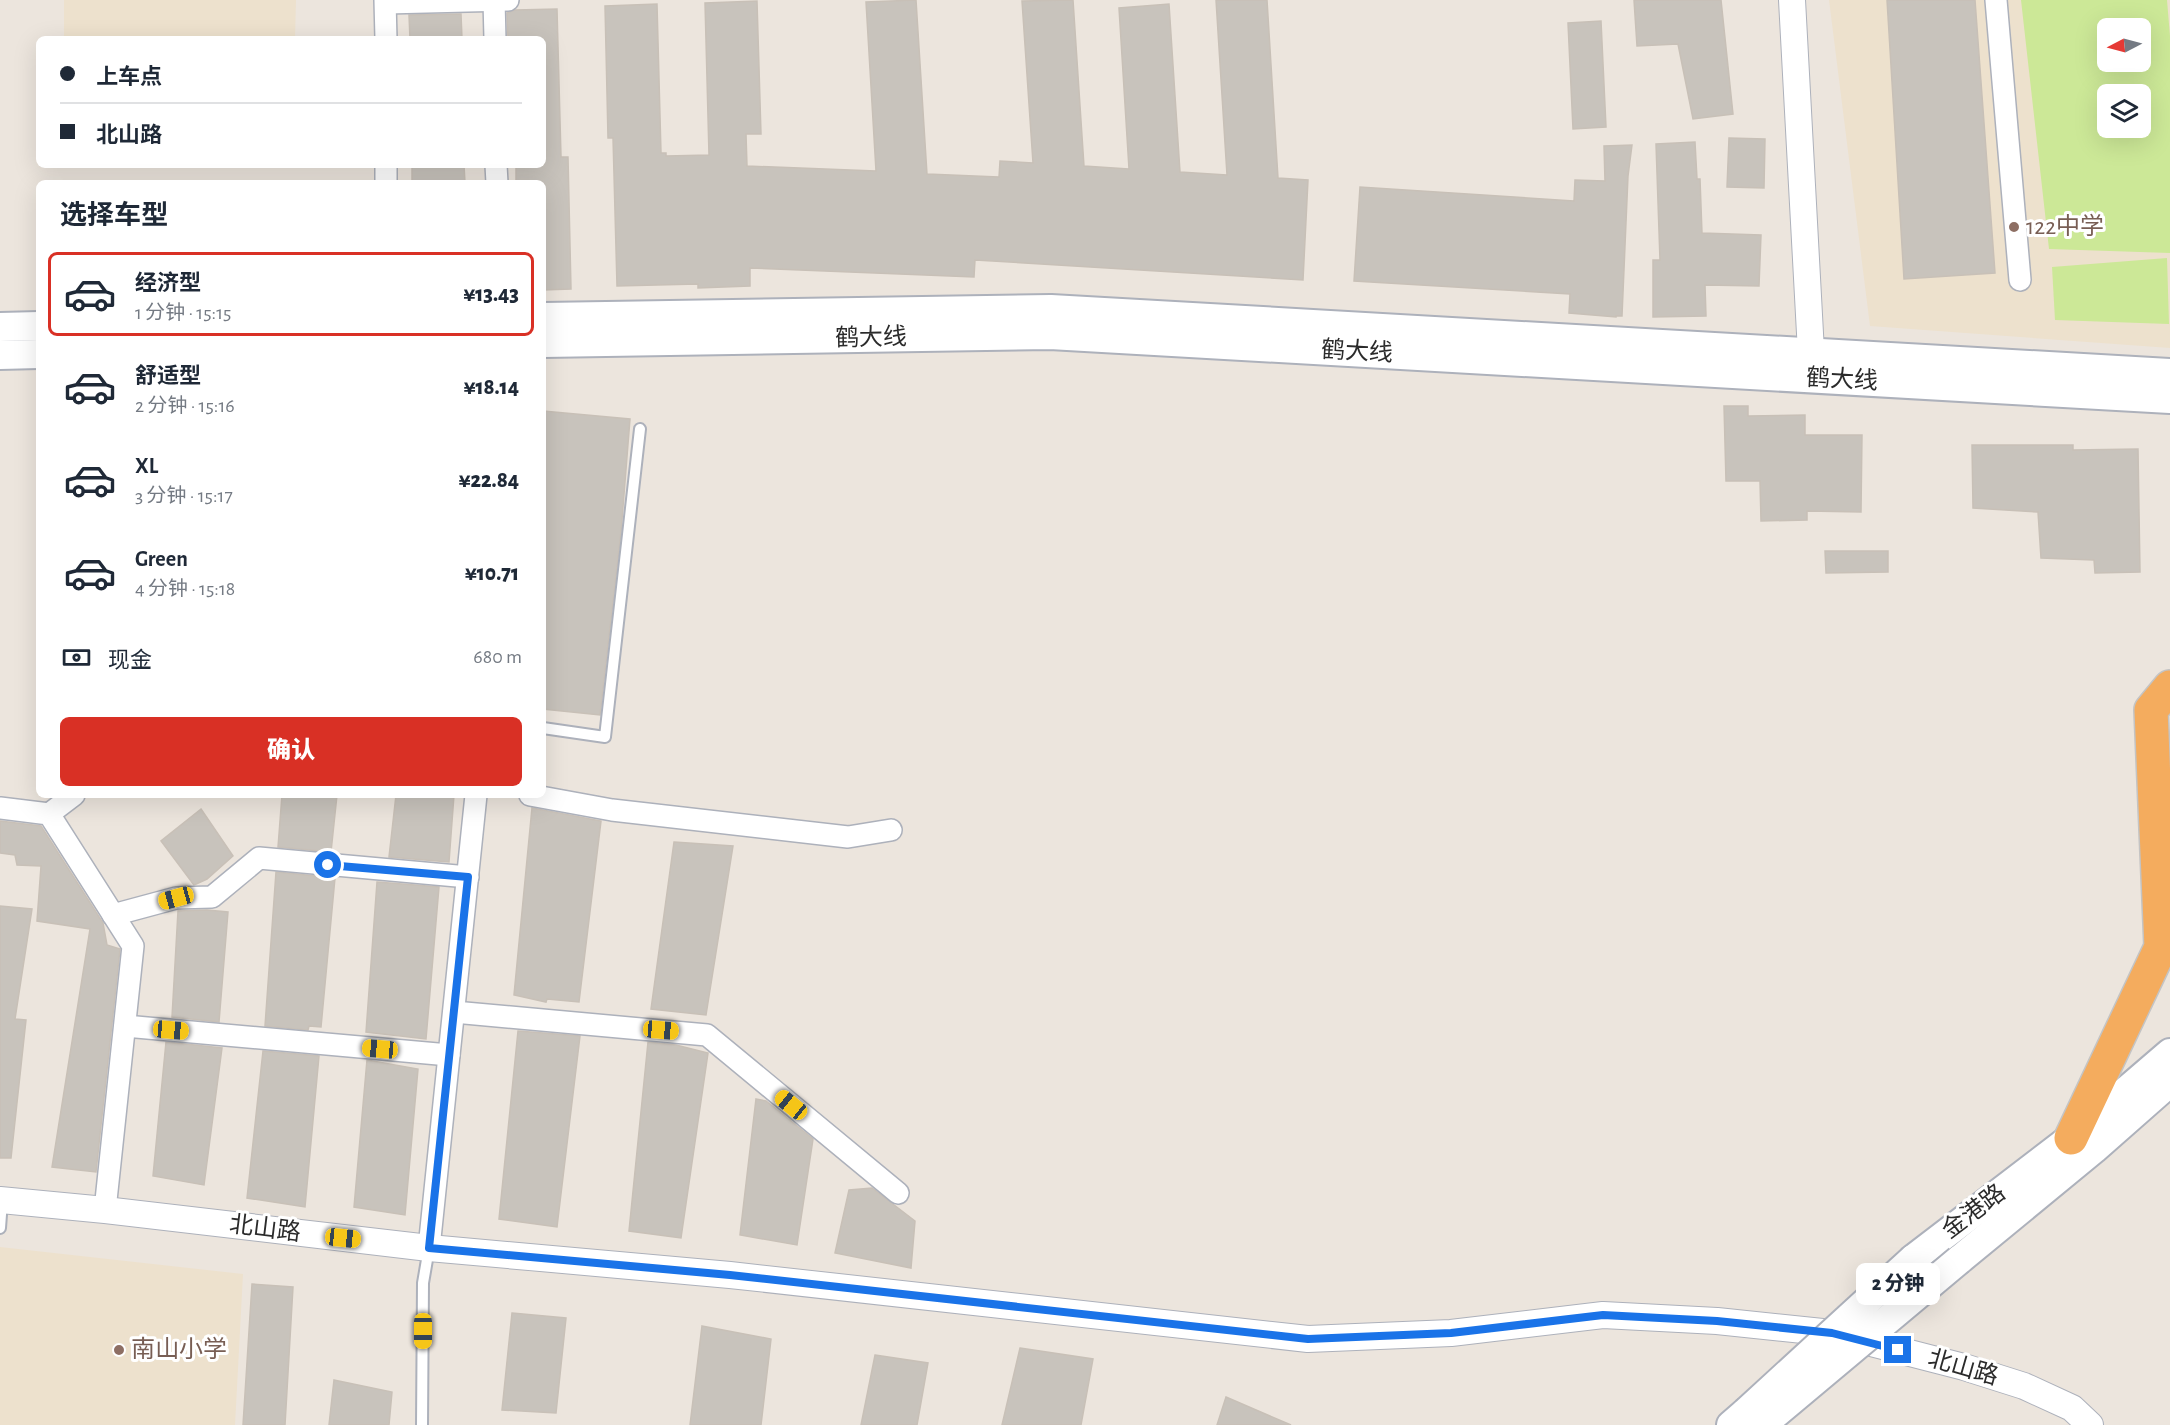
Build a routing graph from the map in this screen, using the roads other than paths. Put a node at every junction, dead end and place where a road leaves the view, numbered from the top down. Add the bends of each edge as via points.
1 (494, 0) edge
2 (508, 0) edge
3 (1792, 0) edge
4 (1996, 0) edge
5 (385, 1) edge
6 (386, 36) edge
7 (495, 36) edge
8 (2020, 280) dead end
9 (546, 317) edge
10 (36, 326) edge
11 (0, 327) edge
12 (546, 343) edge
13 (36, 354) edge
14 (0, 355) edge
15 (1811, 365) junction
16 (2170, 373) edge
17 (2170, 399) edge
18 (640, 429) dead end
19 (2170, 687) edge
20 (546, 728) edge
21 (70, 798) edge
22 (476, 798) edge
23 (546, 798) edge
24 (0, 808) edge
25 (49, 814) junction
26 (891, 830) dead end
27 (468, 877) junction
28 (114, 915) junction
29 (454, 1012) junction
30 (125, 1026) junction
31 (2170, 1053) edge
32 (449, 1055) junction
33 (2170, 1082) edge
34 (2072, 1137) junction
35 (898, 1193) dead end
36 (1, 1200) edge
37 (105, 1210) junction
38 (0, 1228) edge
39 (429, 1248) junction
40 (1746, 1421) edge
41 (422, 1425) edge
42 (2090, 1425) edge

1 - 2 street
1 - 5 street
1 - 7 street
3 - 15 street
4 - 8 street
5 - 6 street
9 - 15 main road, 鹤大线 via 1051,309
10 - 11 main road
12 - 15 main road, 鹤大线 via 1050,335
13 - 14 main road
15 - 16 main road, 鹤大线
15 - 17 main road, 鹤大线
18 - 20 lane via 605,736
19 - 34 highway via 2151,710 2162,947
21 - 25 street
22 - 27 street
23 - 26 street via 612,810 848,837
24 - 25 street
25 - 28 street
27 - 28 street via 259,858 212,897 176,898
27 - 29 street
28 - 30 street via 133,946
29 - 32 street
29 - 35 street via 707,1035
30 - 32 street
30 - 37 street
31 - 34 main road, 金港路
32 - 39 street
33 - 40 main road, 金港路, bridge via 1959,1260
34 - 40 main road, 金港路, bridge via 1913,1259
36 - 37 street, 北山路
36 - 38 lane
37 - 39 street, 北山路
39 - 41 lane via 423,1283
39 - 42 street, 北山路 via 730,1275 1308,1339 1451,1333 1603,1315 1832,1333 2024,1386 2072,1408

